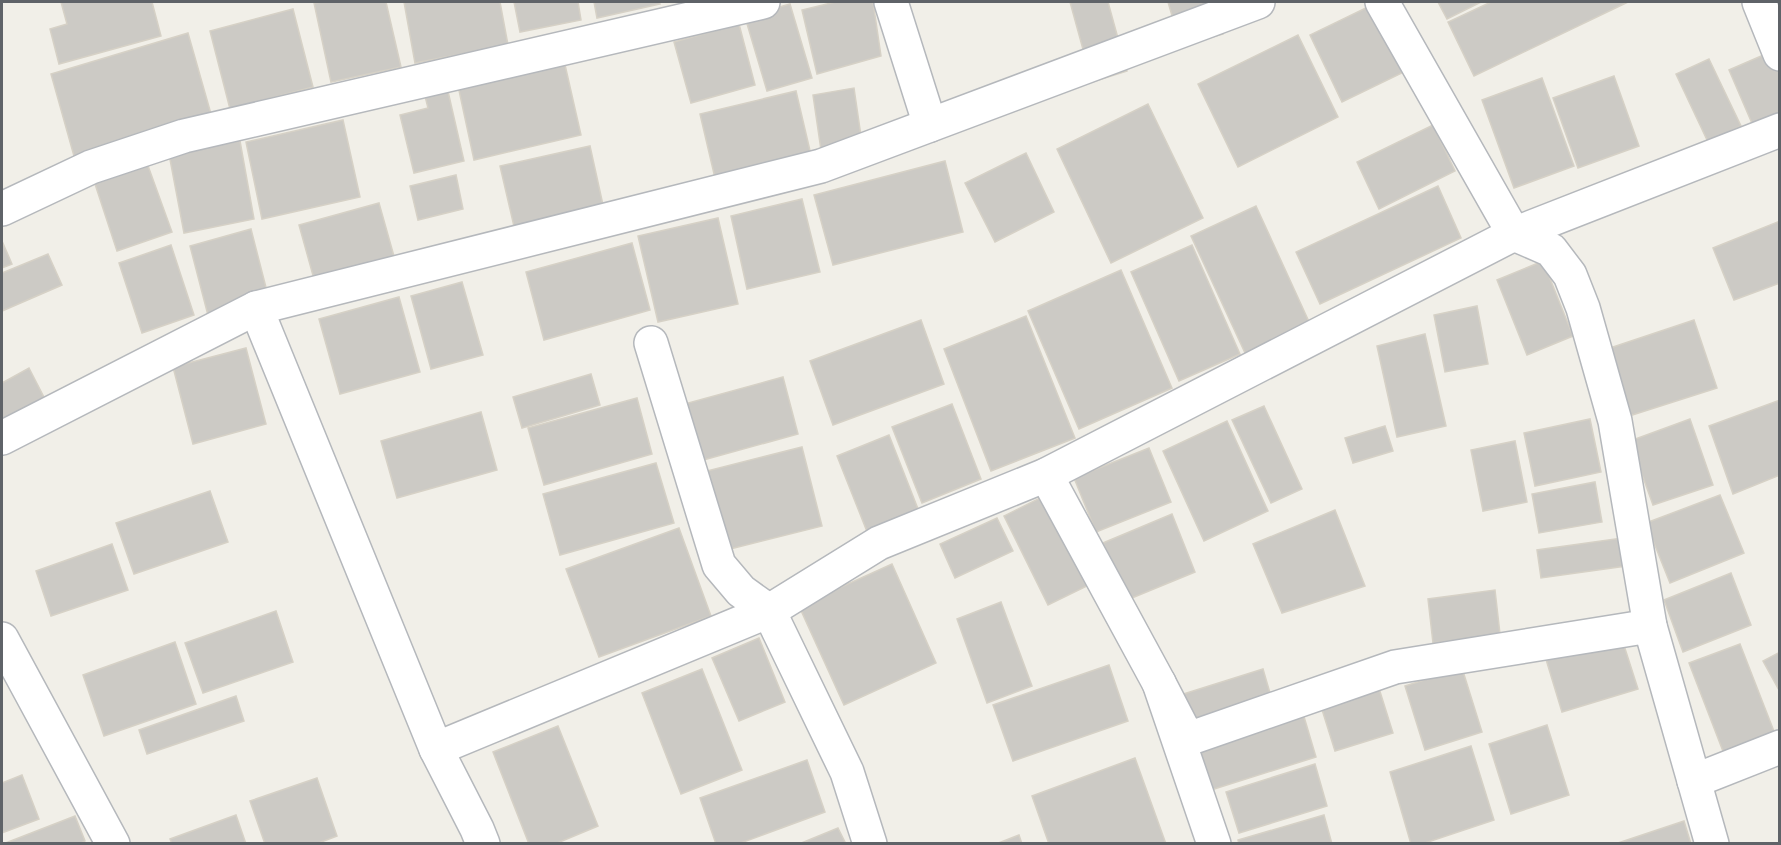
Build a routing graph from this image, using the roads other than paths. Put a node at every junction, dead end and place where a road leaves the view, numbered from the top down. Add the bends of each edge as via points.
1 (763, 2) edge
2 (891, 2) edge
3 (1258, 2) edge
4 (1382, 2) edge
5 (1759, 2) edge
6 (1779, 54) edge
7 (930, 125) junction
8 (1779, 130) edge
9 (2, 209) edge
10 (1514, 234) junction
11 (256, 308) junction
12 (651, 343) dead end
13 (2, 438) edge
14 (1046, 475) junction
15 (769, 611) junction
16 (1650, 626) junction
17 (2, 639) edge
18 (1159, 684) junction
19 (1779, 747) edge
20 (436, 749) junction
21 (1694, 781) junction
22 (113, 843) edge
23 (483, 843) edge
24 (870, 843) edge
25 (1214, 843) edge
26 (1712, 843) edge

1 - 9 street via 184,136 91,167
2 - 7 street
3 - 7 street
4 - 10 street
5 - 6 street
7 - 11 street via 821,166
8 - 10 street
10 - 14 street
10 - 16 street via 1551,250 1570,275 1583,308 1615,421
11 - 13 street
11 - 20 street
12 - 15 street via 719,565 741,591
14 - 15 street via 879,543
14 - 18 street
15 - 20 street
15 - 24 street via 847,772
16 - 18 street via 1395,668 1188,739
16 - 21 street
17 - 22 street
18 - 25 street
19 - 21 street
20 - 23 street
21 - 26 street

